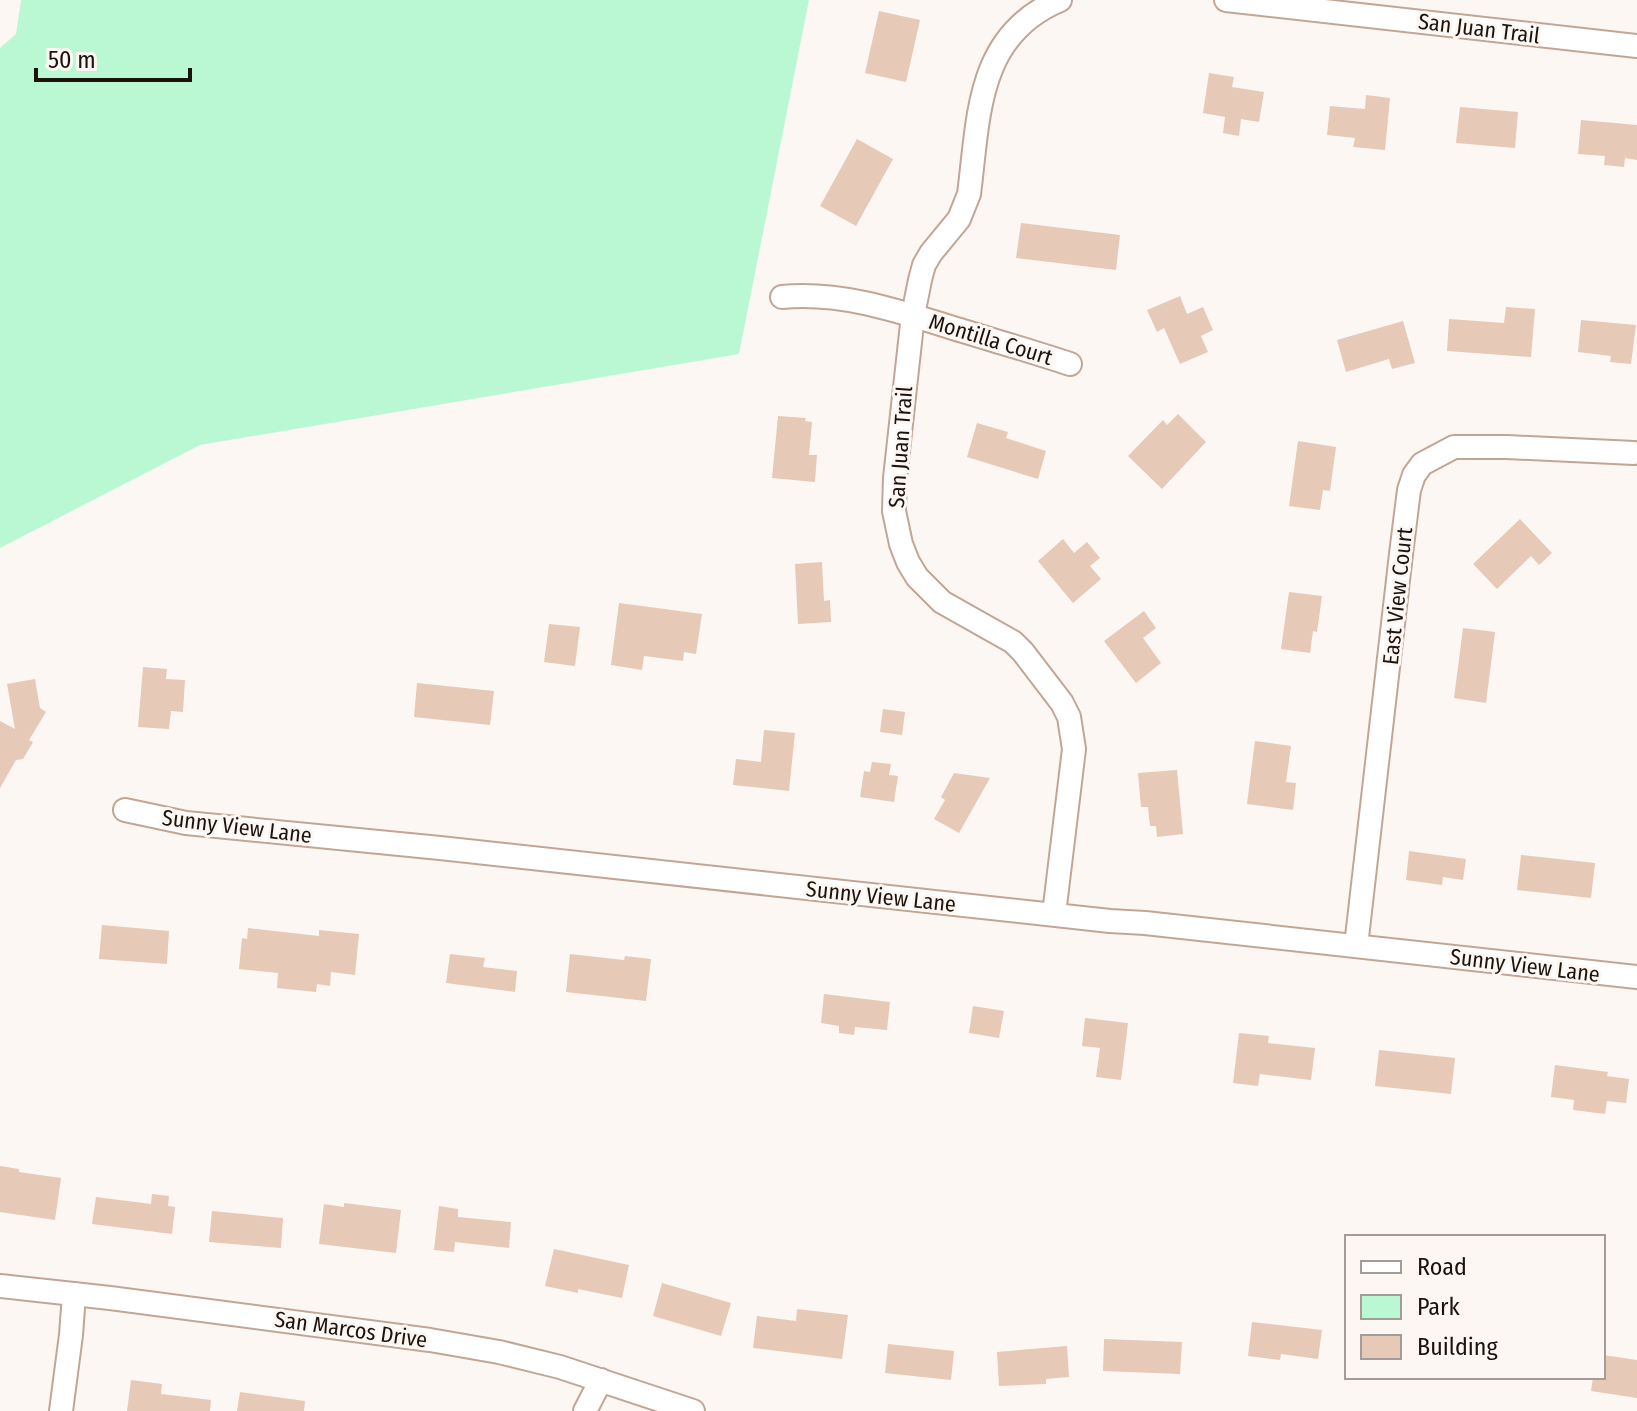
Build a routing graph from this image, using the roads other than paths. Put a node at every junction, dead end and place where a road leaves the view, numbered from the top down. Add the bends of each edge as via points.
1 (1060, 0) edge
2 (1226, 0) edge
3 (1637, 46) edge
4 (782, 297) dead end
5 (913, 315) junction
6 (1070, 364) dead end
7 (1634, 453) dead end
8 (125, 810) dead end
9 (1054, 914) junction
10 (1356, 946) junction
11 (1637, 977) edge
12 (0, 1286) edge
13 (74, 1294) junction
14 (601, 1380) junction
15 (61, 1411) edge
16 (585, 1411) edge
17 (693, 1411) edge

1 - 5 street, San Juan Trail via 1009,38 987,78 969,194 959,219 924,265
2 - 3 street, San Juan Trail
4 - 5 street, Montilla Court via 826,296
5 - 6 street, Montilla Court
5 - 9 street, San Juan Trail via 895,478 896,528 923,584 942,602 1013,642 1069,717 1074,749
7 - 10 street, East View Court via 1454,447 1422,464 1414,475
8 - 9 street, Sunny View Lane via 186,823
9 - 10 street, Sunny View Lane
10 - 11 street, Sunny View Lane
12 - 13 street, San Marcos Drive
13 - 14 street, San Marcos Drive via 430,1340 499,1352
13 - 15 street
14 - 16 street
14 - 17 street, San Marcos Drive

